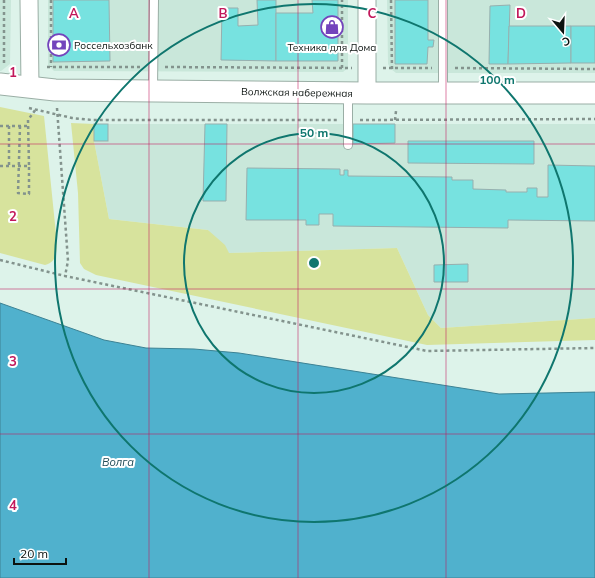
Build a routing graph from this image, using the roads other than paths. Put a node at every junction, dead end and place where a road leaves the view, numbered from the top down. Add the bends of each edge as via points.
1 (28, 0) edge
2 (154, 0) edge
3 (368, 0) edge
4 (443, 0) edge
5 (2, 75) edge
6 (30, 77) junction
7 (153, 90) junction
8 (358, 93) junction
9 (443, 93) junction
10 (595, 93) edge
11 (348, 145) dead end

1 - 6 street
2 - 7 lane
3 - 8 street via 367,68
4 - 9 lane
5 - 6 street, Волжская набережная
6 - 7 street, Волжская набережная via 55,90
7 - 8 street, Волжская набережная
8 - 9 street, Волжская набережная
8 - 11 lane via 348,120
9 - 10 street, Волжская набережная

